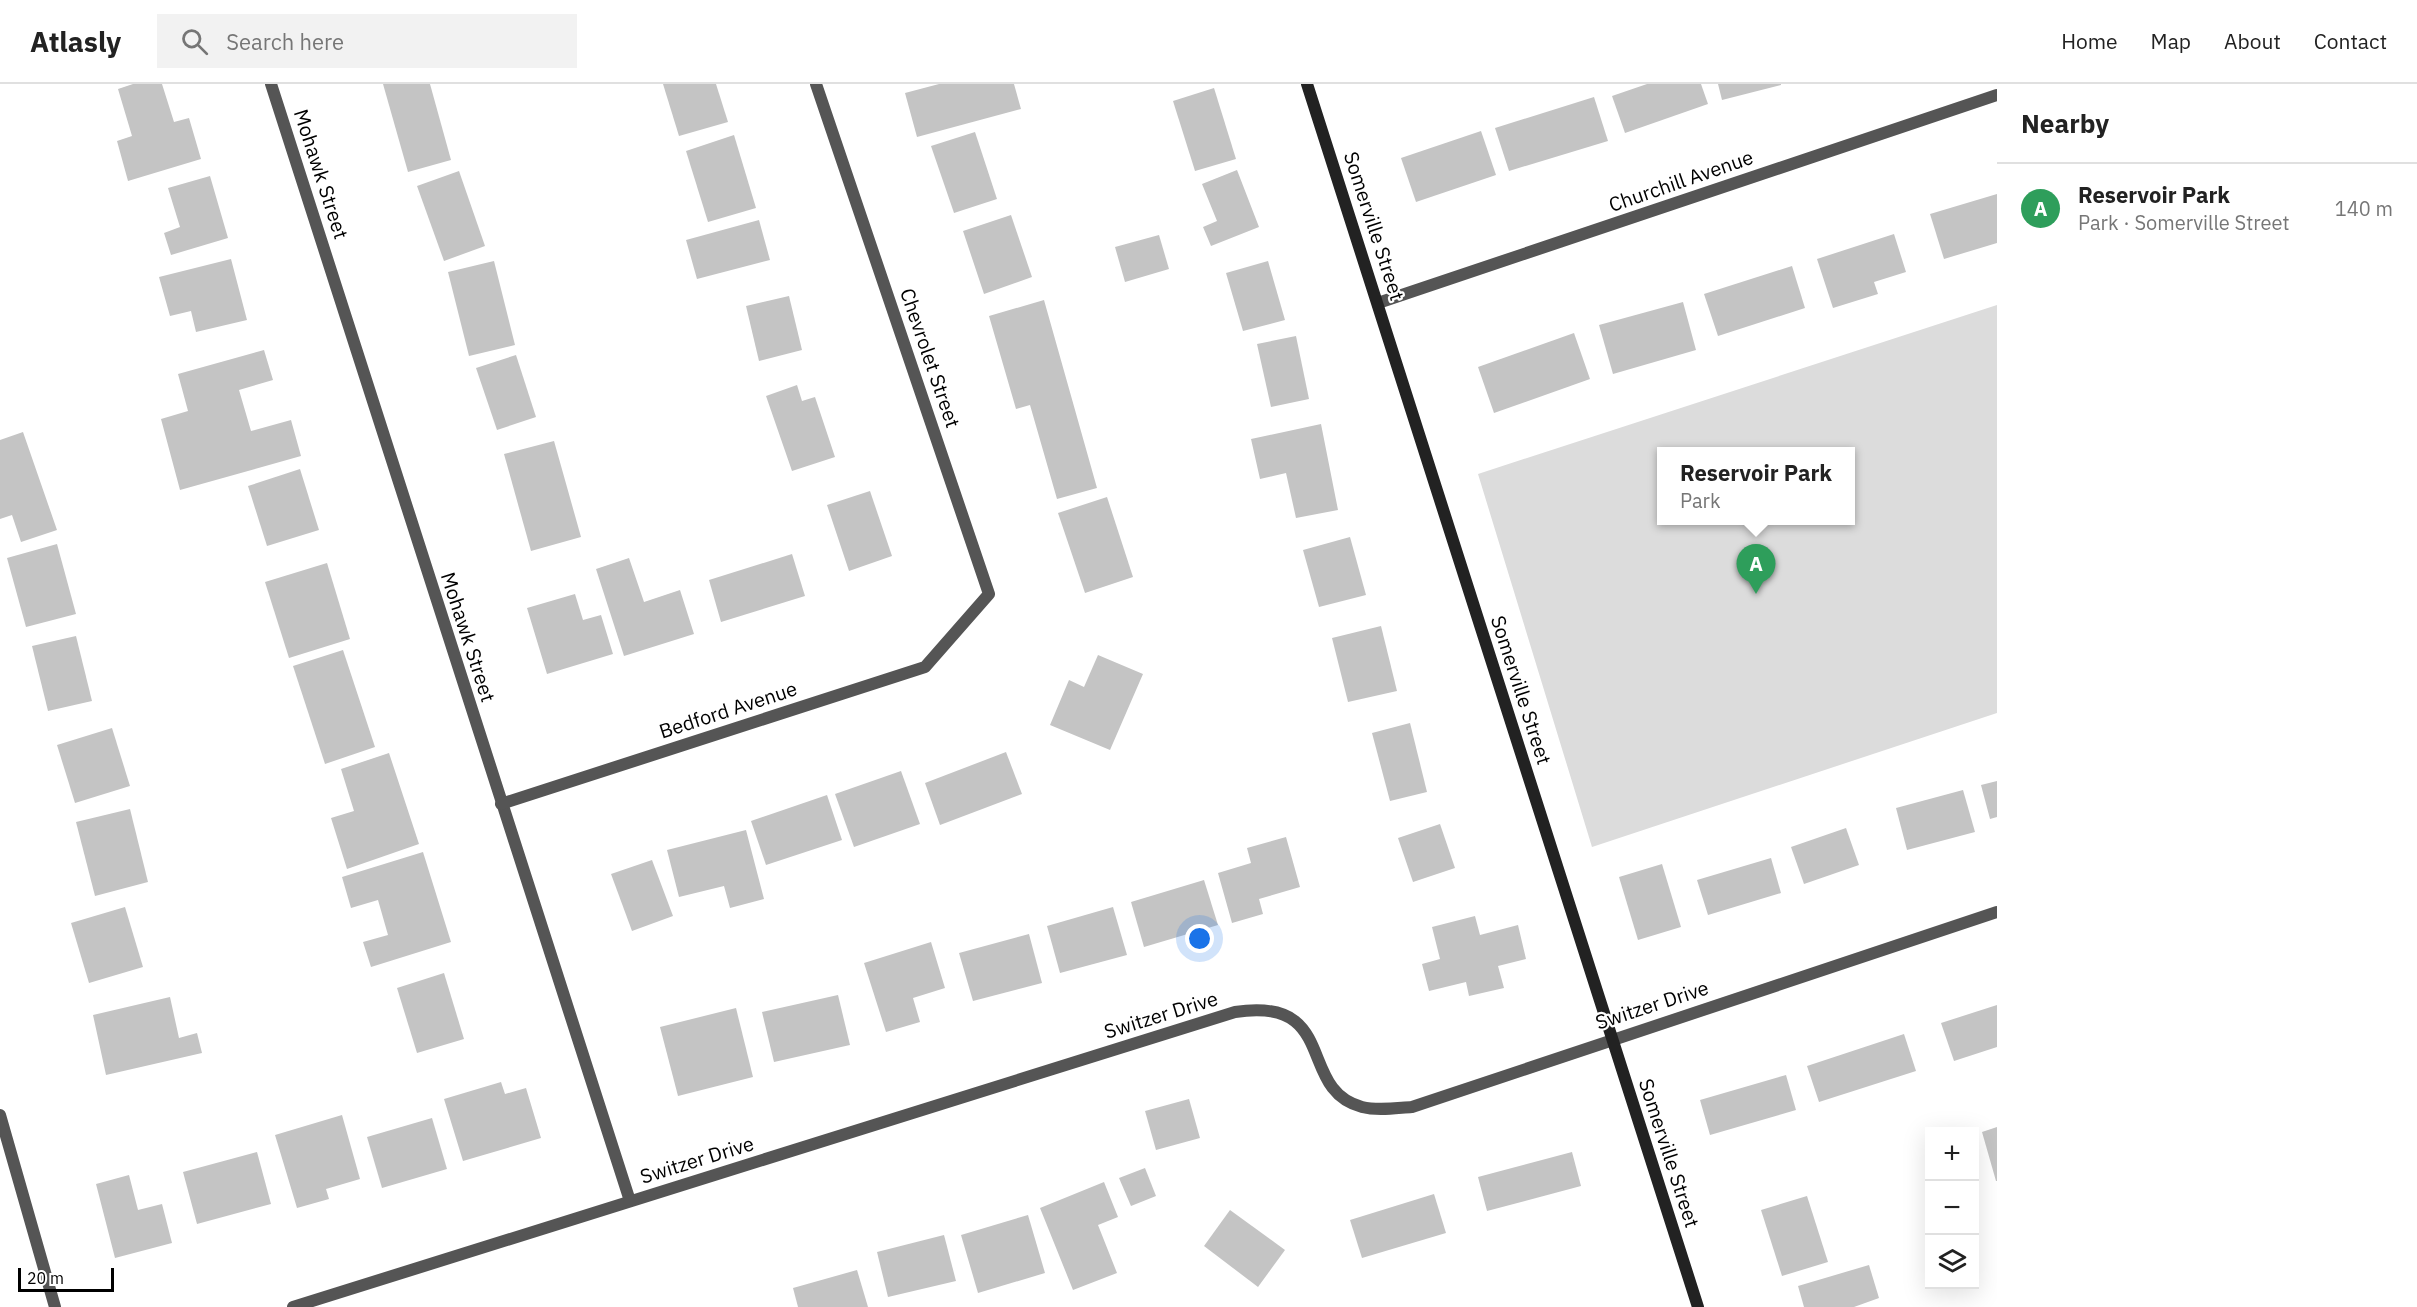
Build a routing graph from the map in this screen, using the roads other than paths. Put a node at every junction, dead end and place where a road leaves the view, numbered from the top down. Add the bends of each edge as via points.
1 (271, 84) edge
2 (816, 84) edge
3 (1307, 84) edge
4 (1997, 95) edge
5 (1378, 303) junction
6 (954, 634) joint
7 (501, 804) junction
8 (1997, 912) edge
9 (1612, 1039) junction
10 (0, 1115) edge
11 (630, 1201) junction
12 (55, 1307) edge
13 (293, 1307) edge
14 (1698, 1307) edge

1 - 7 street, Mohawk Street
2 - 6 street, Chevrolet Street via 989,594
3 - 5 street, Somerville Street
4 - 5 street, Churchill Avenue
5 - 9 street, Somerville Street
6 - 7 street, Bedford Avenue via 925,667
7 - 11 street, Mohawk Street
8 - 9 street, Switzer Drive
9 - 11 street, Switzer Drive via 1412,1107 1383,1109 1362,1107 1335,1093 1313,1043 1296,1021 1267,1010 1235,1012
9 - 14 street, Somerville Street
10 - 12 street
11 - 13 street, Switzer Drive

